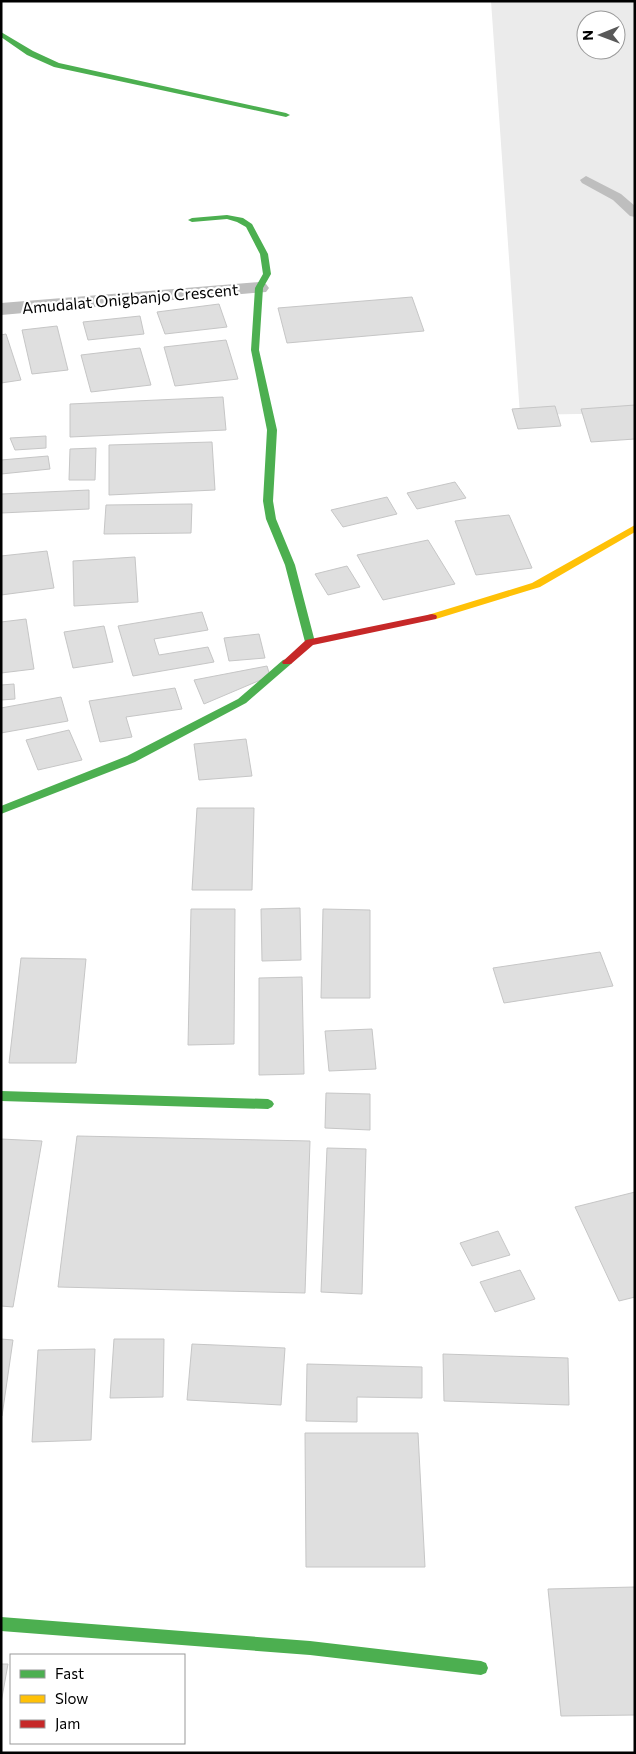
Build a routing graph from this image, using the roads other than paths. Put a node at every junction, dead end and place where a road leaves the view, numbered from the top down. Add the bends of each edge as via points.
1 (1, 34) edge
2 (286, 115) dead end
3 (586, 180) dead end
4 (635, 213) edge
5 (192, 220) dead end
6 (259, 288) junction
7 (1, 309) edge
8 (635, 528) edge
9 (310, 642) junction
10 (1, 810) edge
11 (1, 1096) edge
12 (268, 1104) dead end
13 (1, 1624) edge
14 (481, 1668) dead end

1 - 2 street via 30,53 57,65
3 - 4 lane via 617,197
5 - 6 street via 227,217 249,226 264,254 266,274
6 - 7 street, Amudalat Onigbanjo Crescent
6 - 9 street via 255,350 272,430 268,501 271,520 290,565
8 - 9 street via 536,585 434,617
9 - 10 street via 242,701 131,759
11 - 12 street
13 - 14 street via 310,1648

